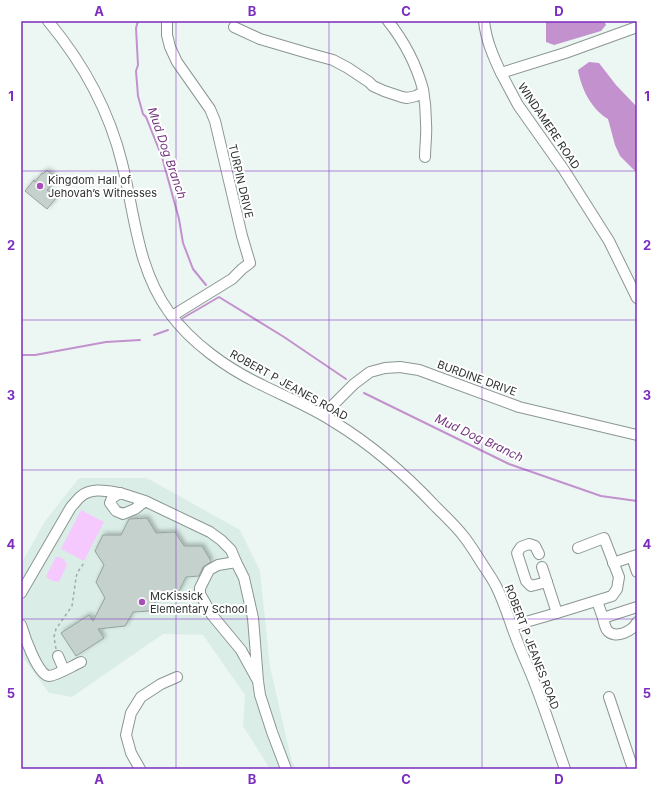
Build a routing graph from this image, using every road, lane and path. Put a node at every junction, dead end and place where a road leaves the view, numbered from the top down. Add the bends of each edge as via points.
1 (48, 21) edge
2 (167, 21) edge
3 (388, 21) edge
4 (484, 21) edge
5 (234, 27) dead end
6 (637, 27) edge
7 (501, 73) junction
8 (423, 92) junction
9 (425, 157) dead end
10 (637, 298) edge
11 (172, 316) junction
12 (323, 415) junction
13 (637, 435) edge
14 (120, 493) junction
15 (145, 501) junction
16 (578, 548) dead end
17 (539, 554) dead end
18 (634, 556) edge
19 (236, 562) junction
20 (84, 563) dead end
21 (613, 563) junction
22 (542, 567) dead end
23 (637, 572) edge
24 (546, 582) junction
25 (21, 593) edge
26 (597, 601) junction
27 (636, 609) edge
28 (557, 613) junction
29 (603, 618) junction
30 (637, 622) edge
31 (21, 625) edge
32 (512, 626) junction
33 (58, 656) joint
34 (80, 662) dead end
35 (64, 670) junction
36 (177, 677) dead end
37 (258, 681) junction
38 (609, 697) dead end
39 (633, 768) edge
40 (140, 769) edge
41 (286, 769) edge
42 (566, 769) edge

1 - 11 street, ROBERT P JEANES ROAD via 89,78 104,110 122,163 146,268 161,300
2 - 11 street, TURPIN DRIVE via 167,35 177,62 210,109 250,263 228,282
3 - 8 street via 407,49
4 - 7 street via 491,52
5 - 8 street via 260,39 333,60 384,91 407,98
6 - 7 street, WINDAMERE ROAD
7 - 10 street, WINDAMERE ROAD via 518,105 564,170 609,241
8 - 9 street via 426,122
11 - 12 street, ROBERT P JEANES ROAD via 192,338 216,358 250,380
12 - 13 street, BURDINE DRIVE via 370,372 400,367 419,370 519,407
12 - 32 street, ROBERT P JEANES ROAD via 392,464 452,523 496,585
14 - 15 street
14 - 15 street via 112,498 110,503 116,512 124,514
14 - 25 street via 99,490 80,497
15 - 19 street via 210,532 230,550
16 - 21 street via 604,538
17 - 24 street via 535,546 528,544 521,547 518,553 526,581 531,586
18 - 21 street
18 - 23 street
19 - 37 street via 244,578 253,618
19 - 37 street via 218,565 209,570 200,588 200,594 212,615 240,650
20 - 33 path via 77,573 72,606 56,629 54,641
21 - 26 street via 619,577 617,589 612,596
22 - 24 street
24 - 28 street
26 - 28 street
26 - 29 street
27 - 29 street
28 - 32 street
29 - 30 street via 607,630 616,635 630,630
31 - 35 street via 36,663 45,675
32 - 42 street, ROBERT P JEANES ROAD
33 - 35 street
34 - 35 street
36 - 40 street via 141,696 131,713 126,735 131,753
37 - 41 street via 260,695
38 - 39 street

